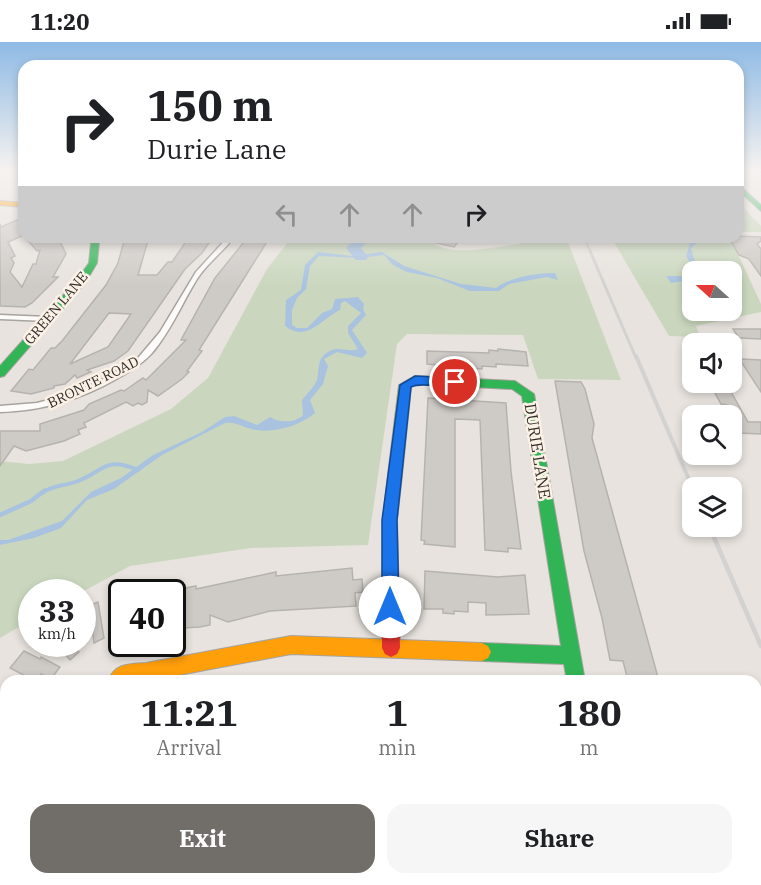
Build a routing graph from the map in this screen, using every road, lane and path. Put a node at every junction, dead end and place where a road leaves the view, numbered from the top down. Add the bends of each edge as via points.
1 (95, 243) edge
2 (225, 243) edge
3 (0, 317) edge
4 (48, 319) junction
5 (0, 373) edge
6 (0, 409) edge
7 (391, 648) junction
8 (571, 655) junction
9 (123, 675) edge
10 (575, 675) edge

1 - 4 street, GREEN LANE via 93,262
2 - 6 street, BRONTE ROAD via 195,276 157,342 141,360 59,402 40,408
3 - 4 street
4 - 5 street, GREEN LANE
7 - 8 street
7 - 8 street, DURIE LANE via 390,520 405,385 415,380 515,385 528,394
7 - 9 street via 291,645
8 - 10 street, DURIE LANE

